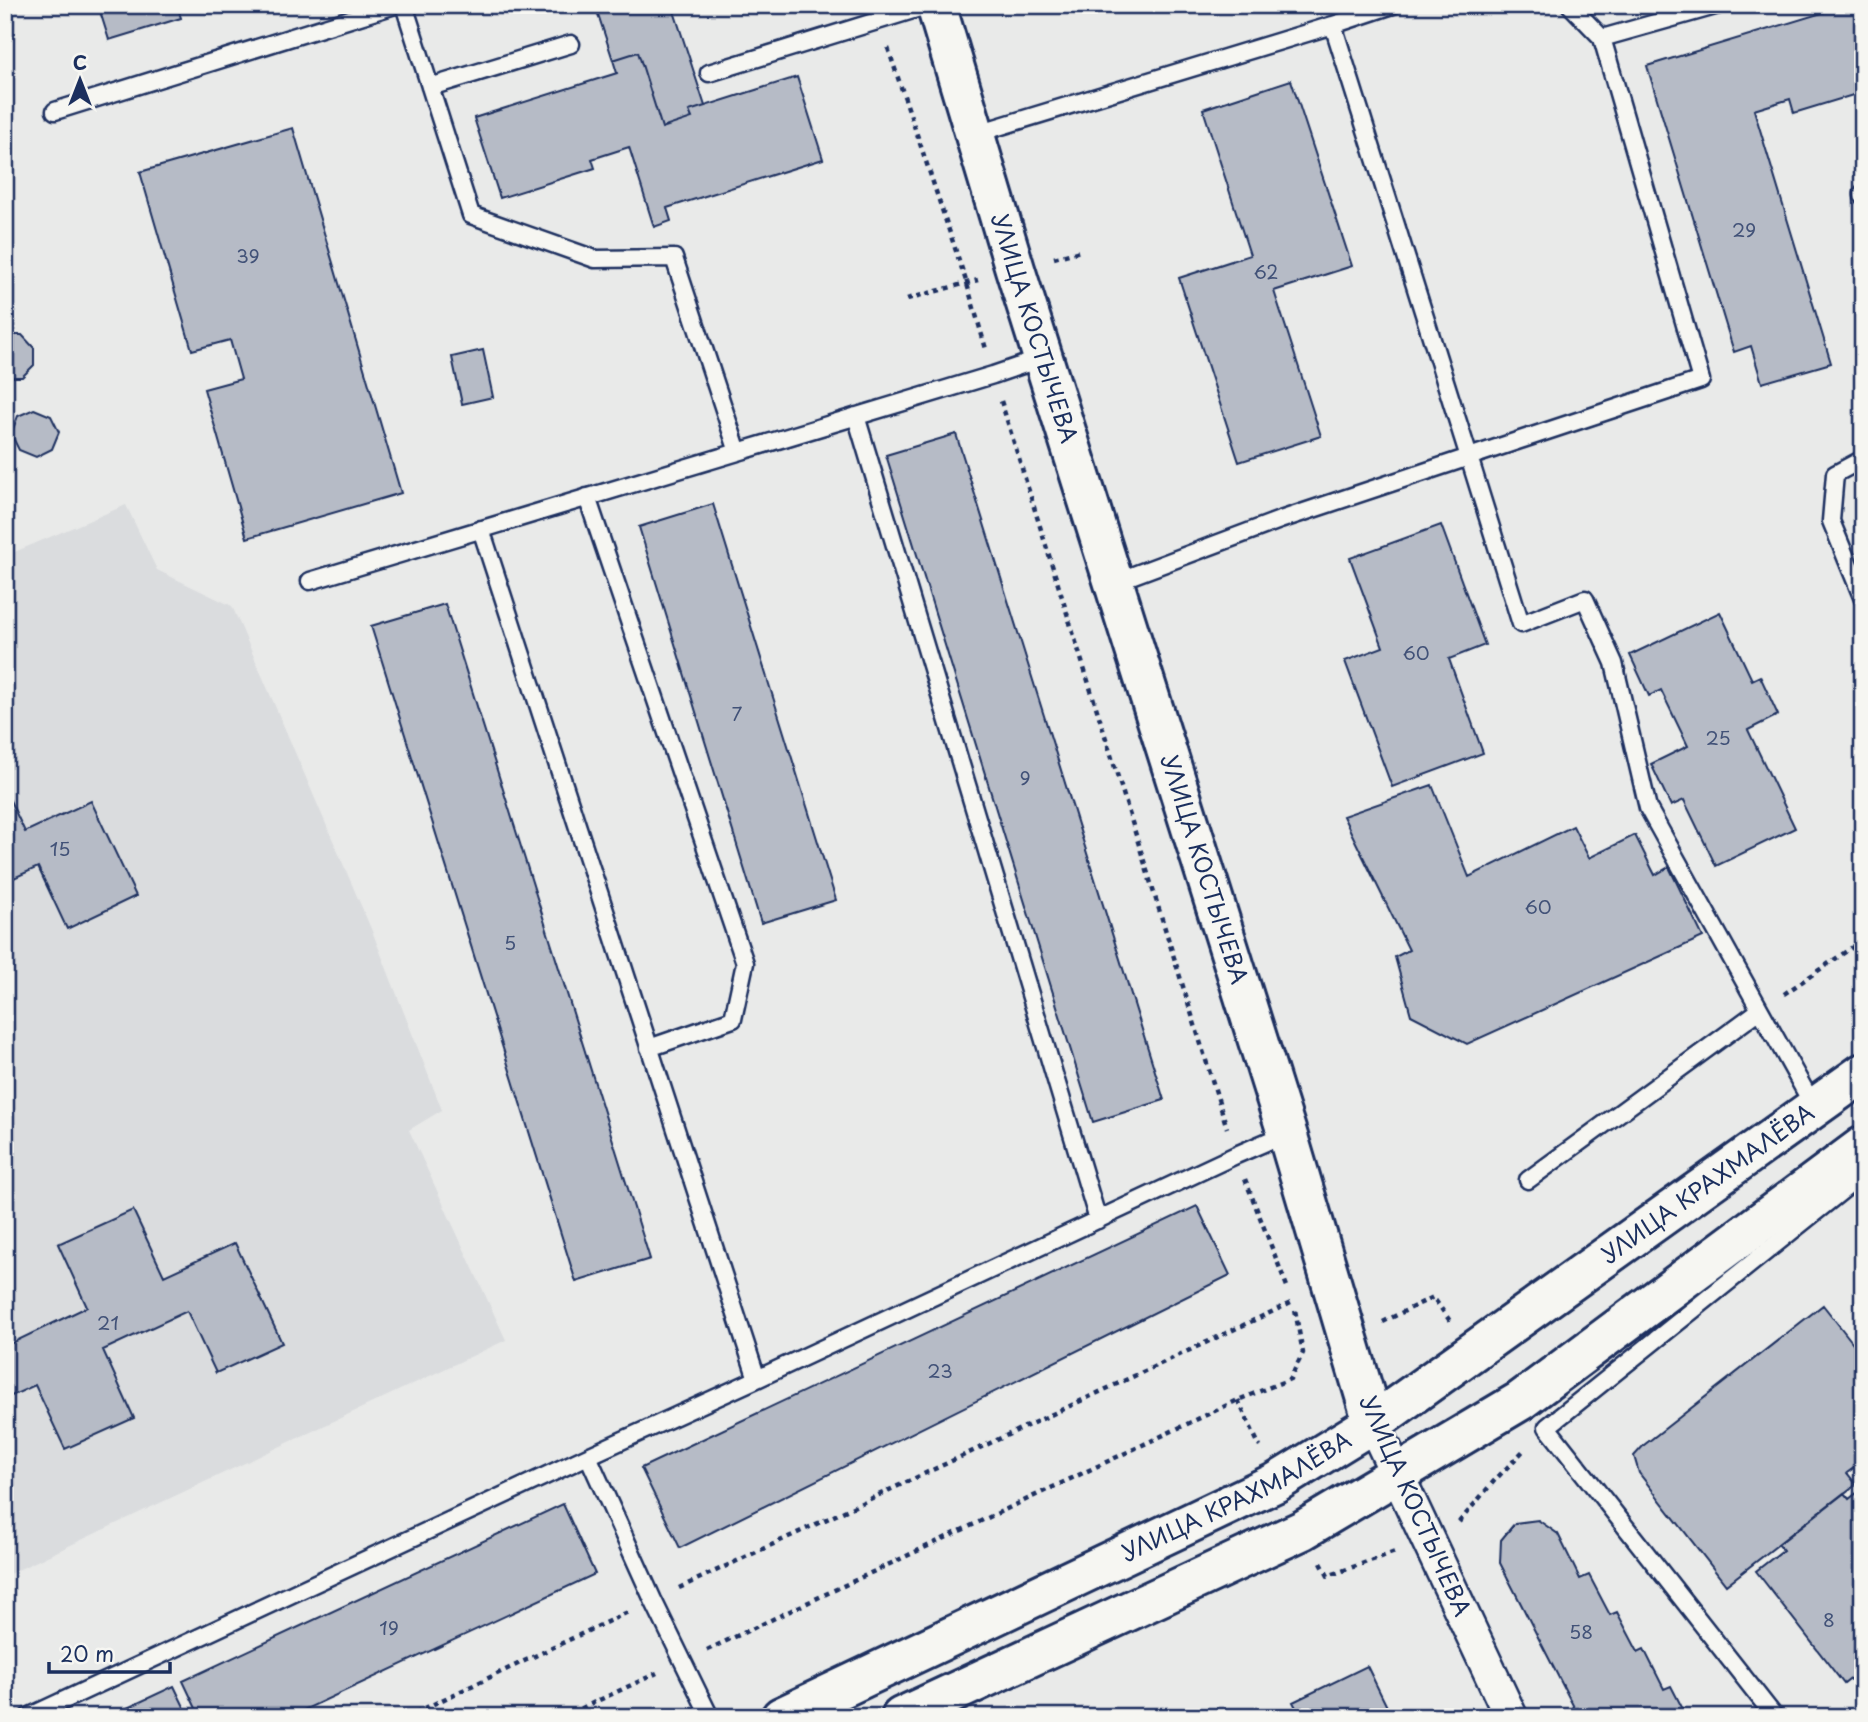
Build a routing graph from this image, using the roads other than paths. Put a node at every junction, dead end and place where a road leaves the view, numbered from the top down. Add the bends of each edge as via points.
1 (395, 5) edge
2 (404, 5) edge
3 (929, 5) edge
4 (936, 5) edge
5 (1393, 5) edge
6 (1570, 5) edge
7 (1719, 5) edge
8 (1332, 25) junction
9 (1602, 38) junction
10 (571, 44) dead end
11 (709, 73) dead end
12 (430, 87) junction
13 (55, 111) dead end
14 (975, 134) junction
15 (1043, 358) junction
16 (856, 416) junction
17 (738, 452) junction
18 (1469, 457) junction
19 (1863, 459) edge
20 (587, 496) junction
21 (481, 529) junction
22 (310, 581) dead end
23 (1115, 582) junction
24 (1863, 598) edge
25 (1760, 1010) junction
26 (649, 1048) junction
27 (1863, 1073) edge
28 (1815, 1109) junction
29 (1287, 1133) junction
30 (1863, 1146) edge
31 (1863, 1174) edge
32 (1528, 1180) dead end
33 (1098, 1220) junction
34 (757, 1380) junction
35 (1373, 1423) junction
36 (587, 1455) junction
37 (1397, 1474) junction
38 (28, 1717) edge
39 (710, 1717) edge
40 (781, 1717) edge
41 (901, 1717) edge
42 (1511, 1717) edge
43 (1775, 1717) edge

1 - 13 lane
2 - 12 lane
3 - 11 lane
4 - 14 main road, УЛИЦА КОСТЫЧЕВА
5 - 8 lane
6 - 9 lane
7 - 9 lane
8 - 14 lane
8 - 18 lane
9 - 18 lane via 1701,380
10 - 12 lane
12 - 17 lane via 471,215 595,259 674,258
14 - 15 main road, УЛИЦА КОСТЫЧЕВА
15 - 16 lane
15 - 23 main road, УЛИЦА КОСТЫЧЕВА
16 - 17 lane
16 - 33 lane
17 - 20 lane
18 - 23 lane via 1280,520
18 - 25 lane via 1521,624 1585,600 1614,663 1648,808
19 - 24 lane via 1835,474 1831,521
20 - 21 lane
20 - 26 lane via 745,963 733,1019
21 - 22 lane
21 - 26 lane
23 - 29 main road, УЛИЦА КОСТЫЧЕВА
25 - 28 lane
25 - 32 lane
26 - 34 lane
27 - 28 main road, УЛИЦА КРАХМАЛЁВА
28 - 35 main road, УЛИЦА КРАХМАЛЁВА
29 - 33 lane
29 - 35 main road, УЛИЦА КОСТЫЧЕВА
30 - 37 main road via 1520,1401
31 - 43 lane via 1547,1427
33 - 34 lane
34 - 36 lane
35 - 37 street, УЛИЦА КОСТЫЧЕВА
35 - 40 main road, УЛИЦА КРАХМАЛЁВА via 1277,1482
36 - 38 lane
36 - 39 lane
37 - 41 main road via 1303,1530
37 - 42 street, УЛИЦА КОСТЫЧЕВА

